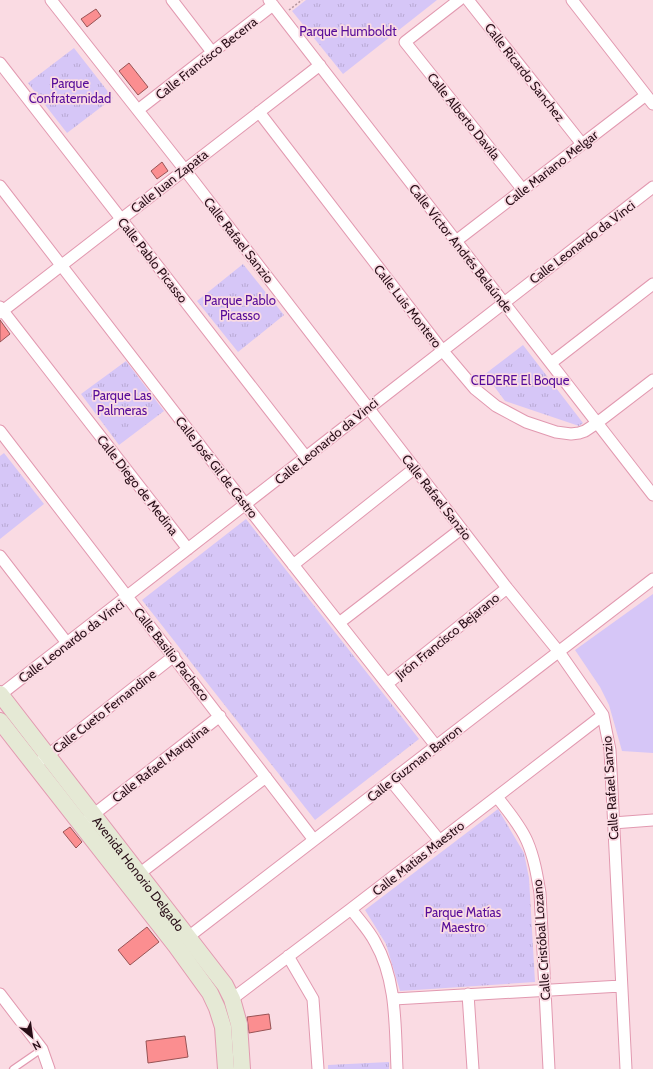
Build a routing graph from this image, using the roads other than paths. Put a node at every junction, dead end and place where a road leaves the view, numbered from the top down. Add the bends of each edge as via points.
1 (51, 0) edge
2 (172, 0) edge
3 (459, 0) edge
4 (468, 0) edge
5 (572, 0) edge
6 (271, 2) edge
7 (212, 52) junction
8 (0, 63) edge
9 (320, 65) junction
10 (646, 95) junction
11 (653, 104) edge
12 (138, 110) junction
13 (259, 112) junction
14 (582, 144) junction
15 (185, 170) junction
16 (0, 186) edge
17 (653, 187) edge
18 (523, 190) junction
19 (121, 219) junction
20 (456, 241) junction
21 (61, 265) junction
22 (653, 284) edge
23 (503, 302) junction
24 (1, 310) edge
25 (442, 350) junction
26 (551, 363) junction
27 (653, 380) edge
28 (368, 408) junction
29 (597, 423) junction
30 (0, 431) edge
31 (306, 457) junction
32 (414, 468) junction
33 (653, 477) edge
34 (644, 484) junction
35 (653, 495) edge
36 (246, 505) junction
37 (461, 529) junction
38 (188, 549) junction
39 (0, 556) edge
40 (293, 565) junction
41 (653, 579) edge
42 (507, 588) junction
43 (128, 597) junction
44 (339, 624) junction
45 (67, 643) junction
46 (559, 652) junction
47 (174, 656) junction
48 (387, 684) junction
49 (0, 695) edge
50 (602, 715) junction
51 (220, 716) junction
52 (0, 721) edge
53 (436, 746) junction
54 (48, 755) junction
55 (34, 765) junction
56 (266, 777) junction
57 (391, 780) junction
58 (498, 797) junction
59 (93, 815) junction
60 (653, 820) edge
61 (613, 823) junction
62 (80, 825) junction
63 (314, 840) junction
64 (440, 841) junction
65 (139, 874) junction
66 (351, 910) junction
67 (182, 941) junction
68 (288, 956) junction
69 (621, 986) junction
70 (545, 990) junction
71 (0, 994) edge
72 (468, 994) junction
73 (232, 999) junction
74 (394, 999) junction
75 (42, 1049) junction
76 (13, 1069) edge
77 (49, 1069) edge
78 (226, 1069) edge
79 (242, 1069) edge
80 (318, 1069) edge
81 (397, 1069) edge
82 (472, 1069) edge
83 (549, 1069) edge
84 (626, 1069) edge

1 - 12 street, Calle Rafael Sanzio
2 - 7 street
3 - 18 street, Calle Alberto Davila via 405,42
4 - 14 street, Calle Ricardo Sanchez
5 - 10 street
6 - 7 street, Calle Francisco Becerra
6 - 9 street, Calle Víctor Andrés Belaúnde
7 - 12 street, Calle Francisco Becerra
8 - 19 street, Calle Pablo Picasso
9 - 13 street, Calle Juan Zapata
9 - 20 street, Calle Víctor Andrés Belaúnde
10 - 11 street
10 - 14 street, Calle Mariano Melgar
12 - 15 street, Calle Rafael Sanzio
13 - 15 street, Calle Juan Zapata
13 - 25 street, Calle Luis Montero
14 - 18 street, Calle Mariano Melgar
15 - 19 street, Calle Juan Zapata
15 - 28 street, Calle Rafael Sanzio
16 - 21 street, Calle José Gil de Castro
17 - 23 street, Calle Leonardo da Vinci
18 - 20 street, Calle Mariano Melgar
19 - 21 street, Calle Juan Zapata
19 - 31 street, Calle Pablo Picasso
20 - 23 street, Calle Víctor Andrés Belaúnde
21 - 24 street, Calle Juan Zapata
21 - 36 street, Calle José Gil de Castro
22 - 26 street
23 - 25 street, Calle Leonardo da Vinci
23 - 26 street, Calle Víctor Andrés Belaúnde
24 - 38 street, Calle Diego de Medina
25 - 28 street, Calle Leonardo da Vinci
25 - 29 street, Calle Luis Montero via 475,389 496,406 526,422 571,434 586,431
26 - 29 street, Calle Víctor Andrés Belaúnde
27 - 29 street, Calle Luis Montero
28 - 31 street, Calle Leonardo da Vinci
28 - 32 street, Calle Rafael Sanzio
29 - 34 street, Calle Víctor Andrés Belaúnde
30 - 43 street, Calle Basilio Pacheco
31 - 36 street, Calle Leonardo da Vinci
32 - 37 street, Calle Rafael Sanzio
32 - 40 street
33 - 34 street
34 - 35 street, Calle Víctor Andrés Belaúnde
36 - 38 street, Calle Leonardo da Vinci
36 - 40 street, Calle José Gil de Castro
37 - 42 street, Calle Rafael Sanzio
37 - 44 street
38 - 43 street, Calle Leonardo da Vinci
39 - 45 street
40 - 44 street, Calle José Gil de Castro
41 - 46 street, Calle Guzman Barron
42 - 46 street, Calle Rafael Sanzio
42 - 48 street, Jirón Francisco Bejarano
43 - 45 street, Calle Leonardo da Vinci
43 - 47 street, Calle Basilio Pacheco
44 - 48 street, Calle José Gil de Castro
45 - 49 street, Calle Leonardo da Vinci
46 - 50 street, Calle Rafael Sanzio
46 - 53 street, Calle Guzman Barron
47 - 51 street, Calle Basilio Pacheco
47 - 54 street, Calle Cueto Fernandine
48 - 53 street, Calle José Gil de Castro
49 - 54 street, Avenida Honorio Delgado
50 - 58 street, Calle Matias Maestro
50 - 61 street, Calle Rafael Sanzio via 610,750
51 - 56 street, Calle Basilio Pacheco
51 - 59 street, Calle Rafael Marquina
52 - 55 street, Avenida Honorio Delgado
53 - 57 street, Calle Guzman Barron
54 - 55 street, Calle Cueto Fernandine
54 - 59 street, Avenida Honorio Delgado
55 - 62 street, Avenida Honorio Delgado
56 - 63 street, Calle Basilio Pacheco
56 - 65 street
57 - 63 street, Calle Guzman Barron
57 - 64 street
58 - 64 street, Calle Matias Maestro
58 - 70 street, Calle Cristóbal Lozano via 527,840 536,868 540,893
59 - 62 street, Calle Rafael Marquina
59 - 65 street, Avenida Honorio Delgado
60 - 61 street
61 - 69 street, Calle Rafael Sanzio
62 - 67 street, Avenida Honorio Delgado
63 - 67 street, Calle Guzman Barron
64 - 66 street, Calle Matias Maestro
65 - 67 street, Avenida Honorio Delgado
66 - 68 street, Calle Matias Maestro
66 - 74 street via 375,942 388,973
67 - 73 street, Avenida Honorio Delgado via 225,985
67 - 78 street, Avenida Honorio Delgado via 217,1008 223,1027
68 - 73 street, Calle Matias Maestro
68 - 80 street via 313,999
69 - 70 street
69 - 84 street, Calle Rafael Sanzio
70 - 72 street
70 - 83 street, Calle Cristóbal Lozano
71 - 75 street
72 - 74 street
72 - 82 street
73 - 79 street, Avenida Honorio Delgado via 239,1024
74 - 81 street
75 - 76 lane
75 - 77 street

